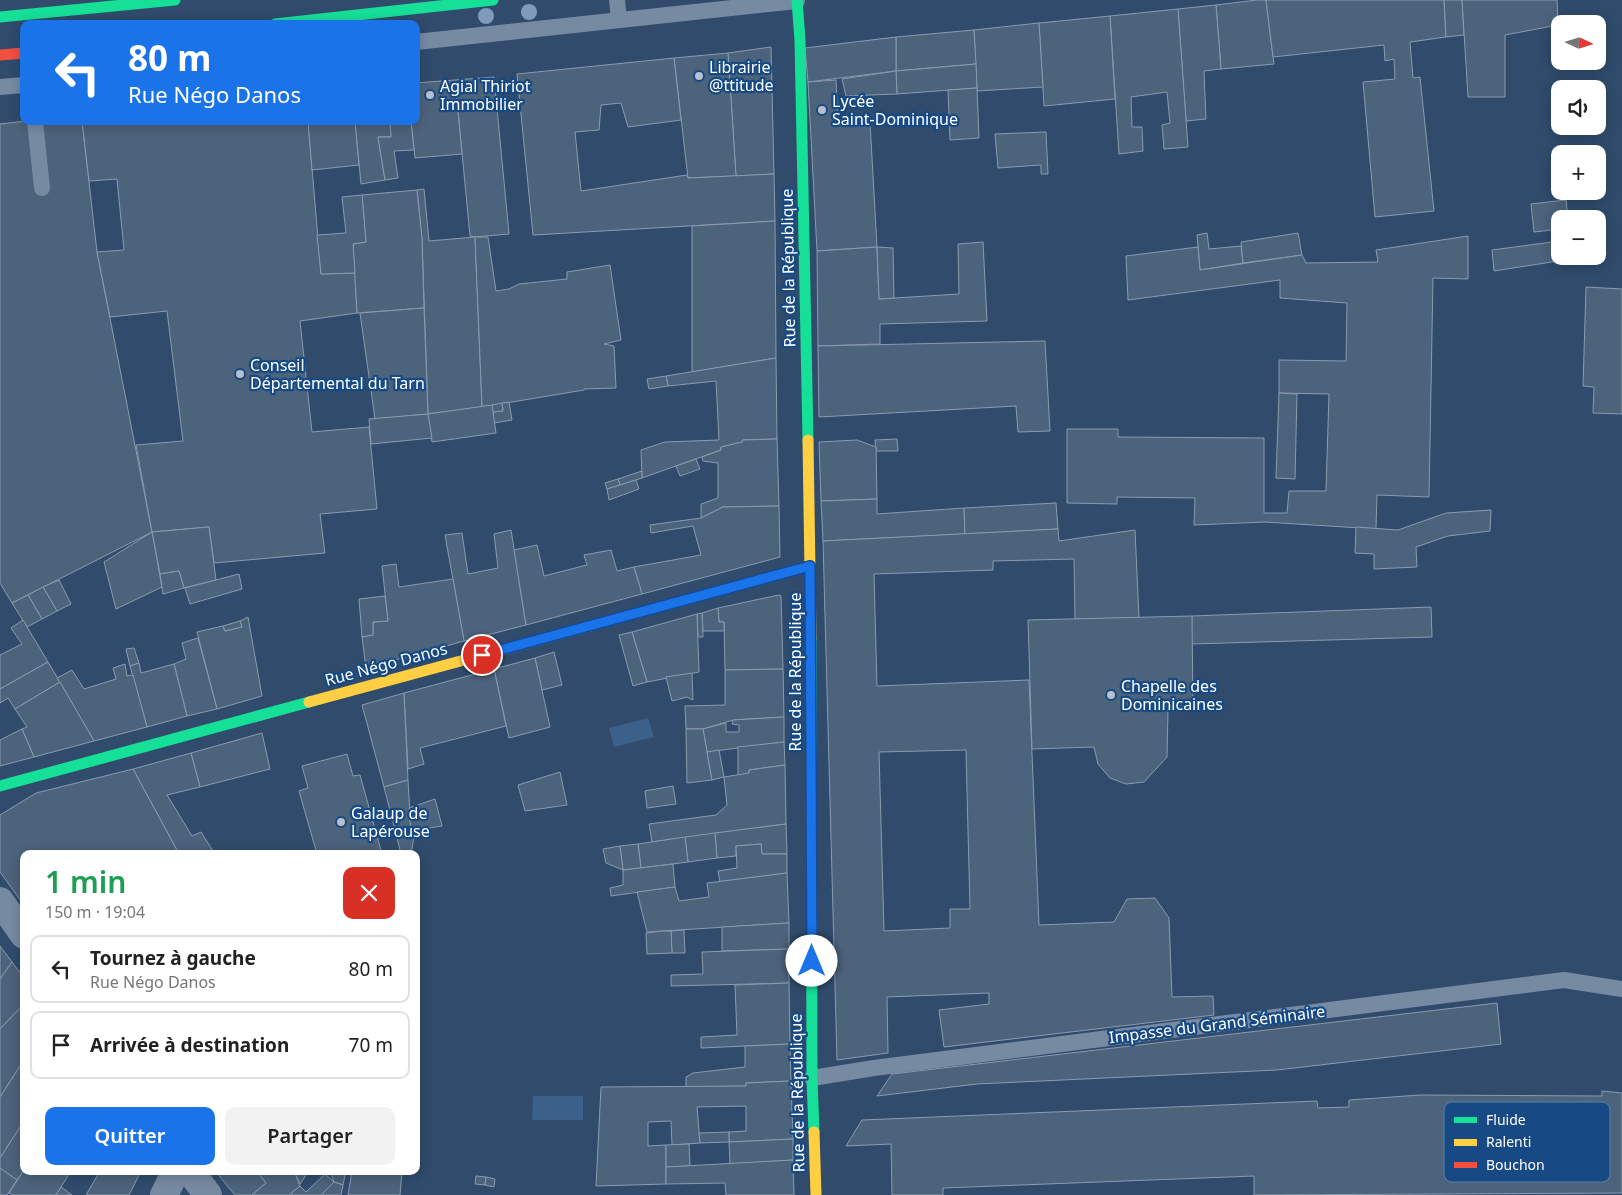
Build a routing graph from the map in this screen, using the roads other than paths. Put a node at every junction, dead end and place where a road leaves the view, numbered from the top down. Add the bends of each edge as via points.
1 (175, 0) edge
2 (493, 0) edge
3 (618, 0) edge
4 (797, 1) edge
5 (0, 17) edge
6 (312, 20) edge
7 (619, 20) junction
8 (420, 42) edge
9 (20, 53) edge
10 (0, 55) edge
11 (20, 85) edge
12 (0, 87) edge
13 (35, 125) edge
14 (42, 188) dead end
15 (810, 566) junction
16 (0, 786) edge
17 (0, 901) edge
18 (20, 930) edge
19 (1622, 989) edge
20 (812, 1078) junction
21 (174, 1175) edge
22 (193, 1175) edge
23 (164, 1195) edge
24 (208, 1195) edge
25 (816, 1195) edge

1 - 5 main road
2 - 6 main road
3 - 7 lane
4 - 7 lane
4 - 15 main road, Rue de la République
7 - 8 lane
9 - 10 main road
11 - 12 lane
13 - 14 lane
15 - 16 main road, Rue Négo Danos
15 - 20 main road, Rue de la République
17 - 18 street
19 - 20 lane, Impasse du Grand Séminaire via 1564,980
20 - 25 main road, Rue de la République
21 - 23 street
22 - 24 street

